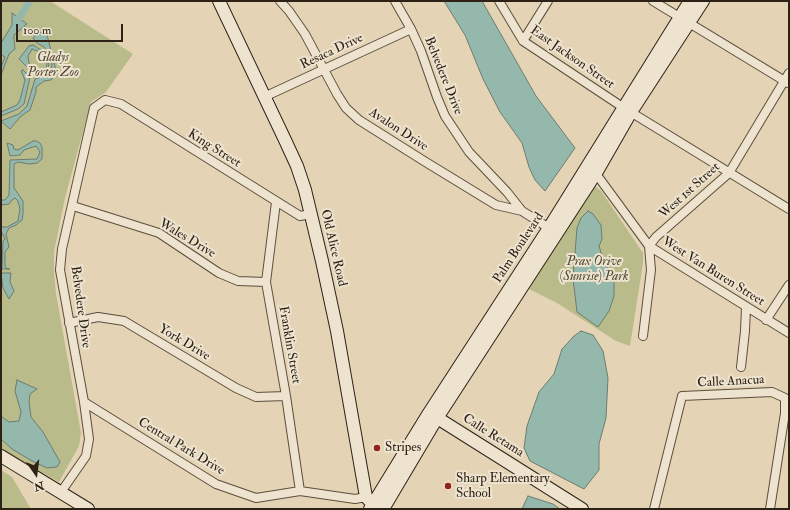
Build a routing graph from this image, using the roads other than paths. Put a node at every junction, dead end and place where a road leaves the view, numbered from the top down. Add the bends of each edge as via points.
1 (219, 1) edge
2 (280, 1) edge
3 (395, 1) edge
4 (499, 1) edge
5 (548, 1) edge
6 (652, 1) edge
7 (690, 1) edge
8 (703, 1) edge
9 (684, 20) junction
10 (411, 29) junction
11 (523, 41) junction
12 (324, 69) junction
13 (789, 73) edge
14 (787, 82) edge
15 (264, 97) junction
16 (104, 100) joint
17 (627, 110) junction
18 (592, 169) junction
19 (729, 173) junction
20 (276, 202) junction
21 (73, 206) junction
22 (789, 209) edge
23 (522, 211) junction
24 (310, 214) junction
25 (549, 228) junction
26 (649, 246) junction
27 (266, 282) junction
28 (789, 285) edge
29 (746, 307) junction
30 (766, 320) junction
31 (69, 323) junction
32 (789, 334) edge
33 (644, 336) dead end
34 (741, 367) dead end
35 (286, 396) junction
36 (84, 402) junction
37 (433, 415) junction
38 (1, 456) edge
39 (300, 491) junction
40 (61, 492) junction
41 (375, 505) edge
42 (88, 509) edge
43 (582, 509) edge
44 (654, 509) edge
45 (770, 509) edge

1 - 15 main road, Old Alice Road
2 - 12 street, Avalon Drive via 305,34
3 - 10 street, Belvedere Drive
4 - 11 street, East Jackson Street
5 - 11 street
6 - 9 street
7 - 9 main road, Palm Boulevard
8 - 9 main road, Palm Boulevard
9 - 14 street
9 - 17 main road, Palm Boulevard
10 - 12 street, Resaca Drive
10 - 23 street, Belvedere Drive via 445,116 469,152 508,192
11 - 17 street, East Jackson Street
12 - 15 street, Resaca Drive
12 - 23 street, Avalon Drive via 346,108 359,120 496,205
13 - 14 street, West 1st Street
14 - 19 street, West 1st Street
15 - 24 main road, Old Alice Road via 297,166
16 - 20 street, King Street via 121,104
16 - 21 street, Belvedere Drive via 94,108
17 - 18 main road, Palm Boulevard
17 - 19 street, East Jackson Street
18 - 25 main road, Palm Boulevard
18 - 26 street, West Van Buren Street
18 - 37 main road, Palm Boulevard
19 - 22 street, East Jackson Street
19 - 26 street, West 1st Street
20 - 24 street, King Street via 300,216
20 - 27 street, Franklin Street
21 - 27 street, Wales Drive via 159,233 219,273 238,281
21 - 31 street, Belvedere Drive via 62,248 60,270
23 - 25 street, Avalon Drive
24 - 41 main road, Old Alice Road
25 - 37 main road, Palm Boulevard
26 - 29 street, West Van Buren Street
26 - 33 street via 651,270
27 - 35 street, Franklin Street
28 - 30 street
29 - 30 street, West Van Buren Street
29 - 34 street
30 - 32 street, West Van Buren Street
31 - 35 street, York Drive via 98,317 124,321 236,388 256,397
31 - 36 street, Belvedere Drive
35 - 39 street, Franklin Street
36 - 39 street, Central Park Drive via 216,484 256,498
36 - 40 street, Belvedere Drive via 89,439 86,456
37 - 41 main road, Palm Boulevard
37 - 43 main road, Calle Retama
38 - 40 main road
39 - 41 street, Central Park Drive via 355,499
40 - 42 main road
44 - 45 street, Calle Anacua via 682,396 772,392 784,398 786,413

